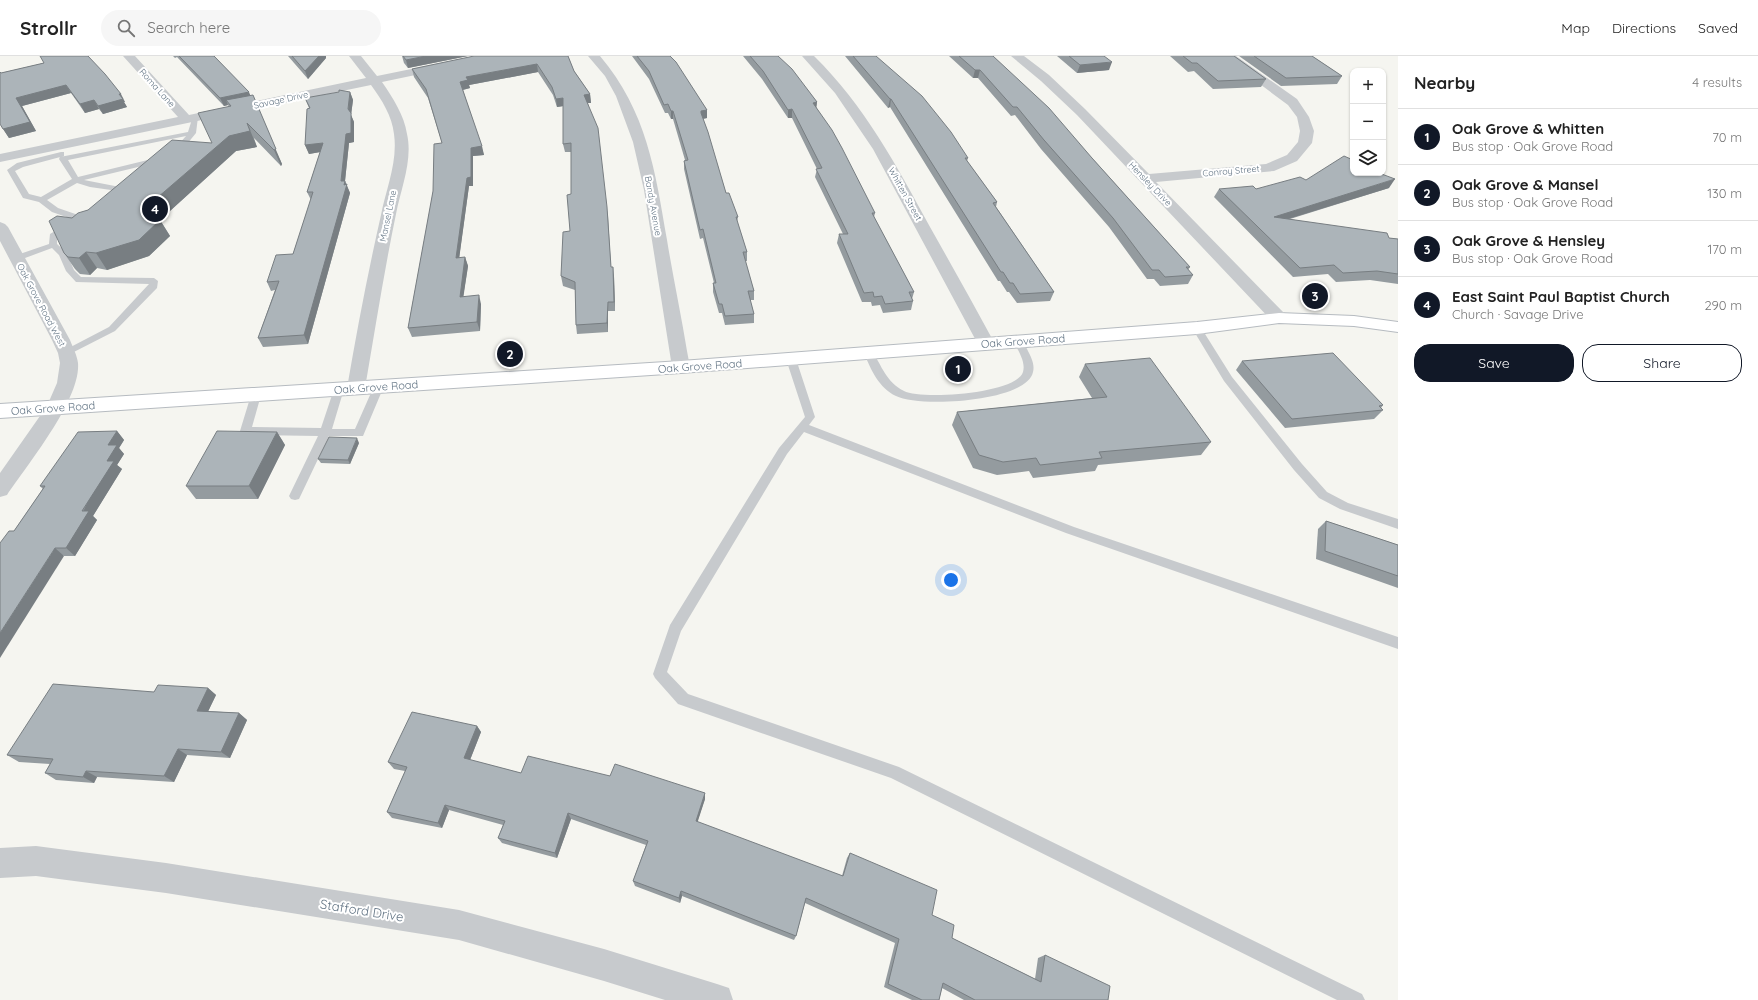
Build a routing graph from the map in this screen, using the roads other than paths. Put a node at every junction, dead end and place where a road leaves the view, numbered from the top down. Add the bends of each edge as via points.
1 (128, 56) edge
2 (355, 56) edge
3 (492, 56) edge
4 (594, 56) edge
5 (808, 56) edge
6 (1017, 56) edge
7 (1228, 56) edge
8 (374, 80) junction
9 (192, 125) junction
10 (61, 153) junction
11 (170, 156) junction
12 (0, 158) edge
13 (147, 171) edge
14 (1144, 179) junction
15 (76, 180) junction
16 (111, 198) edge
17 (42, 200) junction
18 (0, 227) edge
19 (53, 245) junction
20 (16, 258) junction
21 (1279, 318) junction
22 (1398, 327) edge
23 (1197, 328) junction
24 (1018, 341) junction
25 (986, 344) junction
26 (66, 353) junction
27 (868, 353) junction
28 (791, 359) junction
29 (681, 367) junction
30 (379, 386) junction
31 (347, 389) junction
32 (256, 394) junction
33 (56, 408) junction
34 (0, 411) edge
35 (803, 427) junction
36 (325, 433) junction
37 (0, 489) edge
38 (295, 496) dead end
39 (1398, 524) edge
40 (1398, 643) edge
41 (0, 864) edge
42 (717, 1000) edge
43 (1356, 1000) edge

1 - 9 street, Roma Lane
2 - 8 street, Mansel Lane
3 - 8 street, Savage Drive
4 - 29 street, Bandy Avenue via 606,68 621,91 631,113 646,165
5 - 25 street, Whitten Street via 851,104 889,165
6 - 14 street, Hensley Drive via 1081,112
7 - 14 street, Conroy Street via 1293,102 1303,117 1307,132 1305,143 1292,158 1269,168
8 - 9 street, Savage Drive
8 - 31 street, Mansel Lane via 393,110 401,134 401,162
9 - 10 street, Savage Drive
9 - 11 lane via 186,142
10 - 12 street, Savage Drive
10 - 15 lane
10 - 17 lane via 11,170 26,196
11 - 13 lane
11 - 15 lane
14 - 21 street, Hensley Drive
15 - 16 lane via 90,185 126,187
15 - 17 lane
17 - 19 lane via 55,210 84,217 53,236
18 - 20 street, Oak Grove Road West
19 - 20 lane
19 - 26 lane via 63,254 70,271 79,280 154,281 154,286 112,329
20 - 26 street, Oak Grove Road West
21 - 22 street, Oak Grove Road via 1354,320
21 - 23 street, Oak Grove Road
23 - 24 street, Oak Grove Road
23 - 39 lane via 1228,379 1323,495 1344,506
24 - 25 street, Oak Grove Road
24 - 27 lane via 1028,361 1028,373 1019,384 1004,390 930,399 913,398 898,393 885,383
25 - 27 street, Oak Grove Road
26 - 33 street, Oak Grove Road West via 68,373 63,394
27 - 28 street, Oak Grove Road
28 - 29 street, Oak Grove Road
28 - 35 lane via 810,417
29 - 30 street, Oak Grove Road
30 - 31 street, Oak Grove Road
30 - 36 lane via 359,434
31 - 32 street, Oak Grove Road
31 - 36 lane
32 - 33 street, Oak Grove Road
32 - 36 lane via 245,431
33 - 34 street, Oak Grove Road
33 - 37 street
35 - 40 lane via 1070,530
35 - 43 lane via 783,451 675,629 660,674 683,699 894,772
36 - 38 lane
41 - 42 street, Stafford Drive via 36,861 166,878 459,925 604,965

